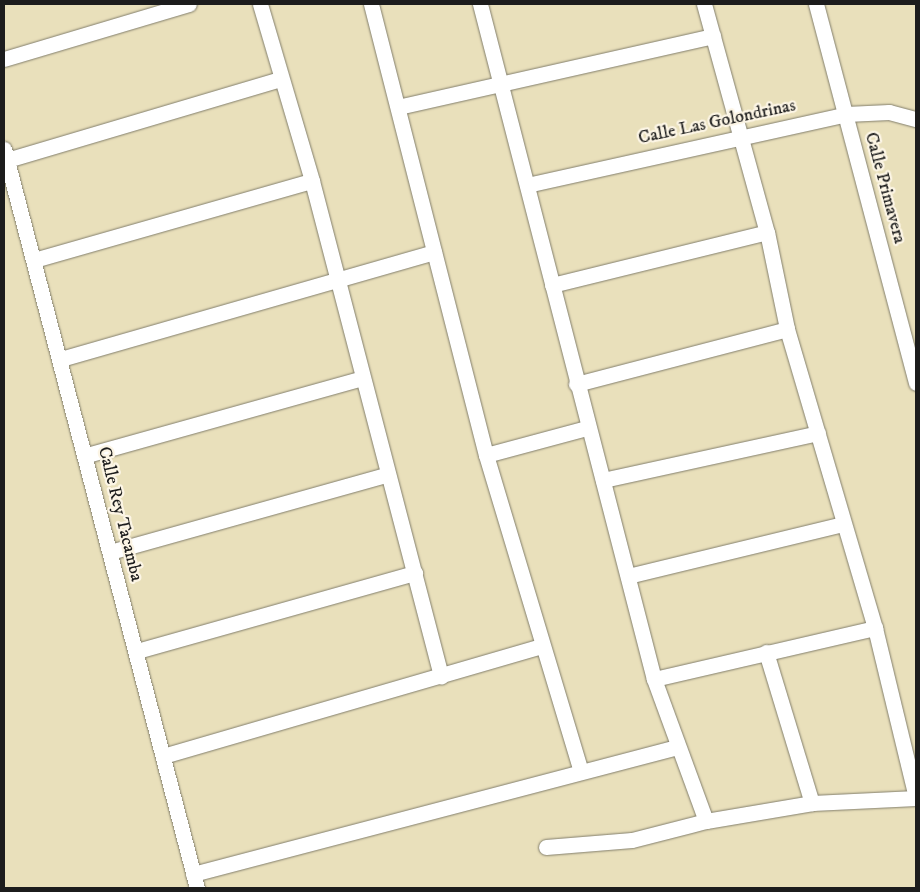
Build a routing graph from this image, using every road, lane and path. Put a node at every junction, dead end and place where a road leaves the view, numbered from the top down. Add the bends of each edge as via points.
1 (189, 4) edge
2 (260, 4) edge
3 (371, 4) edge
4 (480, 4) edge
5 (704, 4) edge
6 (816, 4) edge
7 (713, 36) junction
8 (4, 59) edge
9 (280, 79) junction
10 (500, 85) junction
11 (398, 107) junction
12 (846, 114) junction
13 (916, 119) edge
14 (740, 135) junction
15 (5, 154) edge
16 (312, 181) junction
17 (527, 185) junction
18 (767, 232) junction
19 (434, 252) junction
20 (34, 260) junction
21 (336, 280) junction
22 (552, 285) junction
23 (787, 329) junction
24 (61, 360) junction
25 (360, 379) junction
26 (916, 383) edge
27 (576, 384) junction
28 (587, 428) junction
29 (818, 433) junction
30 (87, 455) junction
31 (486, 455) junction
32 (385, 475) junction
33 (603, 480) junction
34 (843, 524) junction
35 (110, 552) junction
36 (414, 573) junction
37 (628, 576) junction
38 (875, 628) junction
39 (542, 646) junction
40 (137, 651) junction
41 (766, 652) junction
42 (441, 676) junction
43 (654, 678) junction
44 (676, 747) junction
45 (164, 756) junction
46 (581, 771) junction
47 (916, 797) edge
48 (812, 803) junction
49 (706, 821) junction
50 (546, 846) dead end
51 (195, 881) edge

1 - 8 street
2 - 9 street
3 - 11 street
4 - 10 street
5 - 7 street
6 - 12 street, Calle Primavera
7 - 10 street
7 - 14 street
9 - 15 street
9 - 16 street
10 - 11 street
10 - 17 street
11 - 19 street
12 - 13 street, Calle Las Golondrinas via 889,112
12 - 14 street, Calle Las Golondrinas
12 - 26 street, Calle Primavera
14 - 17 street, Calle Las Golondrinas
14 - 18 street
15 - 20 street, Calle Rey Tacamba
16 - 20 street
16 - 21 street
17 - 22 street
18 - 22 street
18 - 23 street
19 - 21 street
19 - 31 street
20 - 24 street, Calle Rey Tacamba
21 - 24 street
21 - 25 street
22 - 27 street
23 - 27 street
23 - 29 street
24 - 30 street, Calle Rey Tacamba
25 - 30 street
25 - 32 street
27 - 28 street
28 - 31 street
28 - 33 street
29 - 33 street
29 - 34 street
30 - 35 street, Calle Rey Tacamba
31 - 39 street
32 - 35 street
32 - 36 street
33 - 37 street
34 - 37 street
34 - 38 street
35 - 40 street, Calle Rey Tacamba
36 - 40 street
36 - 42 street
37 - 43 street
38 - 41 street
38 - 47 street
39 - 42 street
39 - 46 street
40 - 45 street, Calle Rey Tacamba
41 - 43 street
41 - 48 street
42 - 45 street
43 - 44 street
44 - 46 street
44 - 49 street
45 - 51 street, Calle Rey Tacamba
46 - 51 street
47 - 48 street
48 - 49 street
49 - 50 street via 632,840

